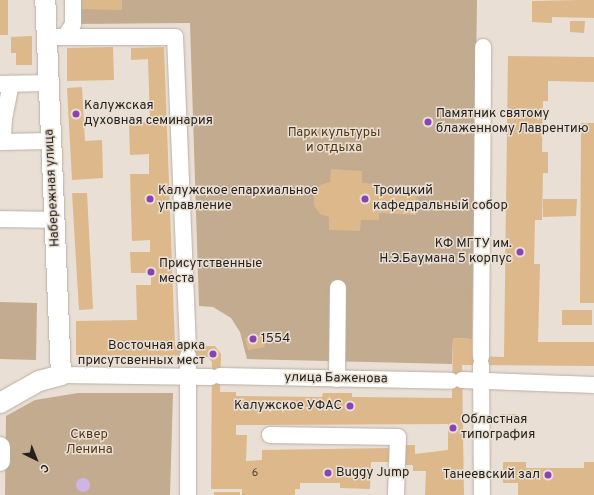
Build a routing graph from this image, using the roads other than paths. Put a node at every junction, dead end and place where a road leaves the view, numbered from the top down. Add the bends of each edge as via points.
1 (45, 0) edge
2 (73, 0) edge
3 (56, 37) junction
4 (483, 47) dead end
5 (49, 83) junction
6 (5, 84) edge
7 (51, 141) junction
8 (1, 142) edge
9 (0, 219) edge
10 (55, 220) junction
11 (338, 288) dead end
12 (61, 375) junction
13 (188, 376) junction
14 (337, 379) junction
15 (481, 382) junction
16 (594, 386) edge
17 (0, 403) edge
18 (270, 435) dead end
19 (0, 447) edge
20 (0, 462) edge
21 (188, 495) edge
22 (396, 495) edge
23 (482, 495) edge

1 - 3 main road, Набережная улица
2 - 3 street via 73,24
3 - 5 main road, Набережная улица
3 - 13 street via 175,37
4 - 15 street
5 - 6 street
5 - 7 main road, Набережная улица
6 - 8 street
7 - 8 street
7 - 10 main road, Набережная улица
9 - 10 street
10 - 12 main road, Набережная улица
11 - 14 street
12 - 13 street, улица Баженова
12 - 17 main road via 39,381
13 - 14 street, улица Баженова
13 - 21 street
14 - 15 street, улица Баженова
15 - 16 street, улица Баженова
15 - 23 street
18 - 22 street via 398,436
19 - 20 main road

